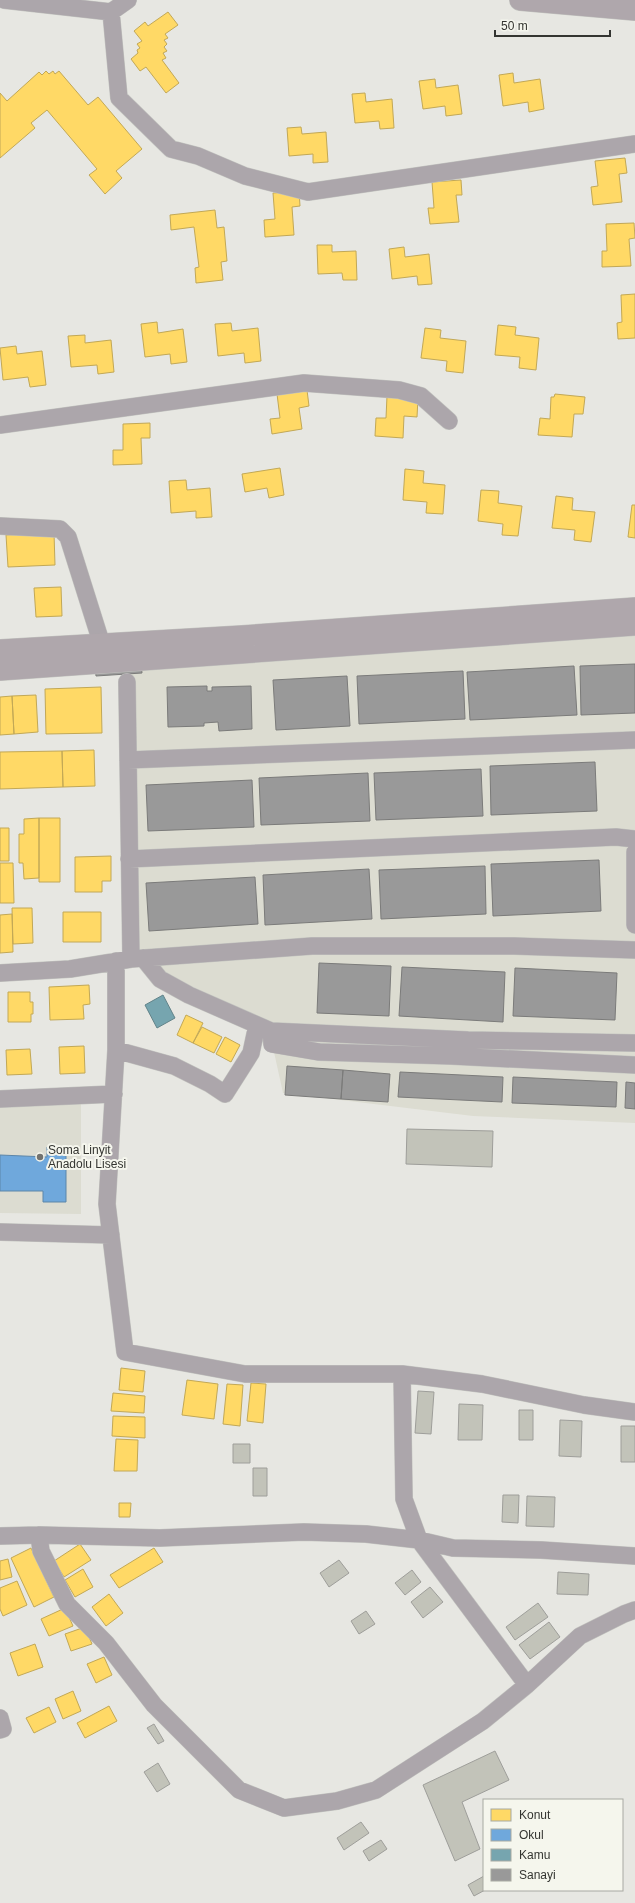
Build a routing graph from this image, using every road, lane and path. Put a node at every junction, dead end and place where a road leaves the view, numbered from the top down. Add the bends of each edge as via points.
1 (4, 0) edge
2 (128, 0) edge
3 (520, 0) edge
4 (111, 12) junction
5 (634, 14) edge
6 (635, 144) edge
7 (449, 421) dead end
8 (0, 425) edge
9 (0, 526) edge
10 (635, 608) edge
11 (635, 625) edge
12 (102, 645) junction
13 (0, 650) edge
14 (0, 670) edge
15 (127, 682) dead end
16 (635, 740) edge
17 (128, 760) junction
18 (635, 839) edge
19 (635, 852) edge
20 (129, 860) junction
21 (635, 924) edge
22 (635, 950) edge
23 (130, 959) junction
24 (0, 973) edge
25 (264, 1028) junction
26 (635, 1043) edge
27 (116, 1050) junction
28 (635, 1065) edge
29 (114, 1094) junction
30 (0, 1099) edge
31 (0, 1232) edge
32 (111, 1236) junction
33 (402, 1374) junction
34 (635, 1412) edge
35 (39, 1535) junction
36 (0, 1536) edge
37 (419, 1540) junction
38 (635, 1556) edge
39 (635, 1610) edge
40 (527, 1685) junction
41 (0, 1718) edge
42 (0, 1730) edge

1 - 4 street
2 - 4 street
3 - 5 main road
4 - 6 street via 119,98 171,149 198,156 245,176 308,192
7 - 8 street via 421,396 399,390 304,383
9 - 12 street via 60,529 68,537
10 - 12 main road
11 - 14 main road
12 - 13 main road
15 - 17 street
16 - 17 street
17 - 20 street
18 - 20 street via 616,837
19 - 21 street
20 - 23 street
22 - 23 street via 514,946 312,946
23 - 24 street via 70,970
23 - 25 street via 189,995
23 - 27 street
25 - 26 street via 468,1040
25 - 27 street via 225,1094 174,1066
25 - 28 street via 272,1044 319,1052
27 - 29 street
29 - 30 street
29 - 32 street via 107,1204
31 - 32 street
32 - 33 street via 125,1352 245,1374
33 - 34 street via 482,1384 584,1405
33 - 37 street via 404,1499
35 - 36 street
35 - 37 street via 160,1538 304,1532 366,1534
35 - 40 street via 41,1551 67,1604 106,1643 154,1705 239,1790 284,1808 337,1801 376,1790 482,1721
37 - 38 street via 453,1548
37 - 40 street
39 - 40 street via 580,1636
41 - 42 street via 3,1729

